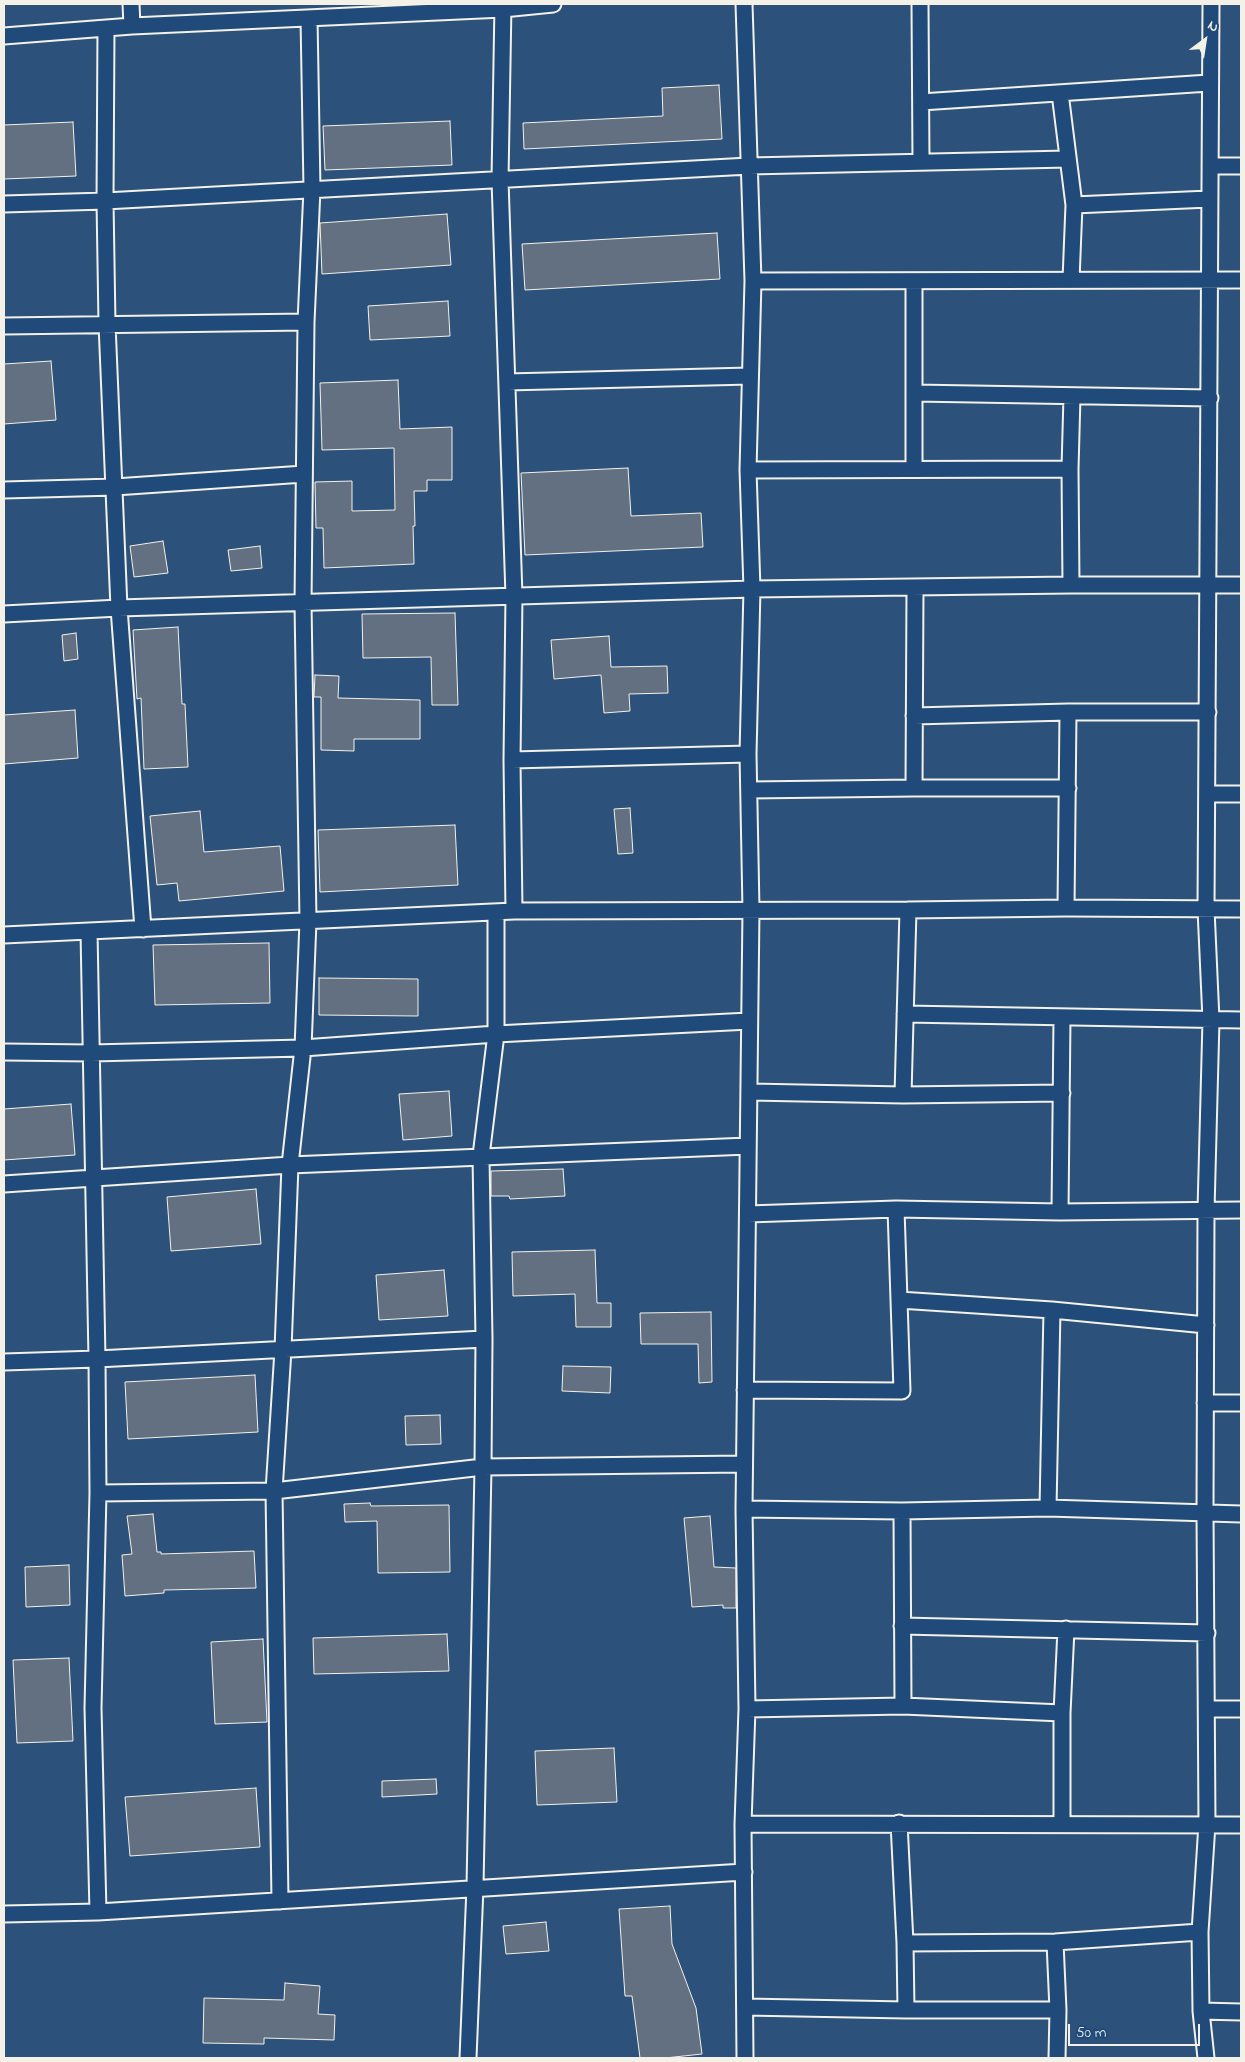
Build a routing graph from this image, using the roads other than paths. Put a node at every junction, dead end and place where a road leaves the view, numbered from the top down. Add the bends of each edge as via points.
1 (131, 4) edge
2 (553, 4) edge
3 (744, 4) edge
4 (920, 4) edge
5 (1211, 4) edge
6 (503, 6) edge
7 (309, 18) junction
8 (132, 26) junction
9 (106, 28) junction
10 (4, 36) edge
11 (1209, 83) junction
12 (1060, 93) junction
13 (921, 102) junction
14 (1068, 159) junction
15 (921, 162) junction
16 (749, 166) junction
17 (1210, 166) junction
18 (1241, 166) edge
19 (500, 180) junction
20 (312, 189) junction
21 (1209, 199) junction
22 (105, 201) junction
23 (4, 204) edge
24 (1074, 206) junction
25 (1071, 280) junction
26 (1209, 280) junction
27 (1241, 280) edge
28 (752, 281) junction
29 (914, 281) junction
30 (306, 322) junction
31 (107, 324) junction
32 (4, 326) edge
33 (750, 376) junction
34 (507, 382) junction
35 (914, 394) junction
36 (1072, 396) junction
37 (1210, 398) junction
38 (914, 468) junction
39 (1070, 469) junction
40 (748, 470) junction
41 (304, 474) junction
42 (115, 488) junction
43 (4, 490) edge
44 (1071, 585) junction
45 (1209, 585) junction
46 (1241, 585) edge
47 (915, 588) junction
48 (752, 589) junction
49 (514, 596) junction
50 (303, 603) junction
51 (119, 608) junction
52 (4, 614) edge
53 (1068, 712) junction
54 (1208, 712) junction
55 (914, 716) junction
56 (748, 754) junction
57 (512, 760) junction
58 (914, 788) junction
59 (1068, 788) junction
60 (748, 790) junction
61 (1208, 794) junction
62 (1241, 794) edge
63 (1066, 908) junction
64 (1206, 909) junction
65 (1241, 909) edge
66 (751, 910) junction
67 (908, 910) junction
68 (514, 911) junction
69 (496, 912) junction
70 (308, 921) junction
71 (143, 929) junction
72 (89, 931) junction
73 (4, 935) edge
74 (905, 1014) junction
75 (1062, 1018) junction
76 (1211, 1020) junction
77 (1241, 1020) edge
78 (749, 1021) junction
79 (496, 1034) junction
80 (303, 1048) junction
81 (4, 1052) edge
82 (91, 1053) junction
83 (750, 1092) junction
84 (1062, 1093) junction
85 (903, 1095) junction
86 (748, 1146) junction
87 (481, 1156) junction
88 (290, 1165) junction
89 (94, 1178) junction
90 (4, 1184) edge
91 (896, 1210) junction
92 (1206, 1210) junction
93 (1241, 1210) edge
94 (1060, 1212) junction
95 (748, 1214) junction
96 (898, 1300) junction
97 (1052, 1310) junction
98 (1206, 1325) junction
99 (484, 1339) junction
100 (283, 1350) junction
101 (97, 1360) junction
102 (4, 1362) edge
103 (745, 1390) junction
104 (1206, 1403) junction
105 (1241, 1403) edge
106 (744, 1464) junction
107 (483, 1467) junction
108 (274, 1490) junction
109 (98, 1493) junction
110 (1048, 1508) junction
111 (744, 1509) junction
112 (902, 1511) junction
113 (1205, 1513) junction
114 (1241, 1514) edge
115 (902, 1626) junction
116 (1066, 1629) junction
117 (1206, 1633) junction
118 (903, 1706) junction
119 (747, 1708) junction
120 (1207, 1709) junction
121 (1241, 1709) edge
122 (1062, 1713) junction
123 (899, 1823) junction
124 (1062, 1823) junction
125 (743, 1824) junction
126 (1207, 1824) junction
127 (1241, 1825) edge
128 (744, 1872) junction
129 (475, 1887) junction
130 (280, 1901) junction
131 (98, 1912) junction
132 (4, 1914) edge
133 (1200, 1932) junction
134 (1055, 1942) junction
135 (905, 1943) junction
136 (745, 2007) junction
137 (906, 2010) junction
138 (1058, 2010) junction
139 (1201, 2012) junction
140 (1241, 2012) edge
141 (468, 2058) edge
142 (745, 2058) edge
143 (1057, 2058) edge
144 (1206, 2058) edge

1 - 8 street
2 - 6 street
3 - 16 street
4 - 13 street
5 - 11 street
6 - 7 street
6 - 19 street
7 - 8 street
7 - 20 street
8 - 9 street
9 - 10 street
9 - 22 street
11 - 12 street
11 - 17 street
12 - 13 street
12 - 14 street
13 - 15 street
14 - 15 street
14 - 24 street
15 - 16 street
16 - 19 street
16 - 28 street
17 - 18 street
17 - 21 street
19 - 20 street
19 - 34 street
20 - 22 street
20 - 30 street
21 - 24 street
21 - 26 street
22 - 23 street
22 - 31 street
24 - 25 street
25 - 26 street
25 - 29 street
26 - 27 street
26 - 37 street
28 - 29 street
28 - 33 street
29 - 35 street
30 - 31 street
30 - 41 street
31 - 32 street
31 - 42 street
33 - 34 street
33 - 40 street
34 - 49 street
35 - 36 street
35 - 38 street
36 - 37 street
36 - 39 street
37 - 45 street
38 - 39 street
38 - 40 street
39 - 44 street
40 - 48 street
41 - 42 street
41 - 50 street
42 - 43 street
42 - 51 street
44 - 45 street
44 - 47 street
45 - 46 street
45 - 54 street
47 - 48 street
47 - 55 street
48 - 49 street
48 - 56 street
49 - 50 street
49 - 57 street
50 - 51 street
50 - 70 street
51 - 52 street
51 - 71 street
53 - 54 street
53 - 55 street
53 - 59 street
54 - 61 street
55 - 58 street
56 - 57 street
56 - 60 street
57 - 68 street
58 - 59 street
58 - 60 street
59 - 63 street
60 - 66 street
61 - 62 street
61 - 64 street
63 - 64 street
63 - 67 street
64 - 65 street
64 - 76 street
66 - 67 street
66 - 68 street
66 - 78 street
67 - 74 street
68 - 69 street
69 - 70 street
69 - 79 street
70 - 71 street
70 - 80 street
71 - 72 street
72 - 73 street
72 - 82 street
74 - 75 street
74 - 85 street
75 - 76 street
75 - 84 street
76 - 77 street
76 - 92 street
78 - 79 street
78 - 83 street
79 - 80 street
79 - 87 street
80 - 82 street
80 - 88 street
81 - 82 street
82 - 89 street
83 - 85 street
83 - 86 street
84 - 85 street
84 - 94 street
86 - 87 street
86 - 95 street
87 - 88 street
87 - 99 street
88 - 89 street
88 - 100 street
89 - 90 street
89 - 101 street
91 - 94 street
91 - 95 street
91 - 96 street
92 - 93 street
92 - 94 street
92 - 98 street
95 - 103 street
96 - 97 street
96 - 103 street via 902,1391
97 - 98 street
97 - 110 street
98 - 104 street
99 - 100 street
99 - 107 street
100 - 101 street
100 - 108 street
101 - 102 street
101 - 109 street
103 - 106 street
104 - 105 street
104 - 113 street
106 - 107 street
106 - 111 street
107 - 108 street
107 - 129 street
108 - 109 street
108 - 130 street
109 - 131 street via 93,1708
110 - 112 street
110 - 113 street
111 - 112 street
111 - 119 street
112 - 115 street
113 - 114 street
113 - 117 street
115 - 116 street
115 - 118 street
116 - 117 street
116 - 122 street
117 - 120 street
118 - 119 street
118 - 122 street
119 - 125 street
120 - 121 street
120 - 126 street
122 - 124 street
123 - 124 street
123 - 125 street
123 - 135 street
124 - 126 street
125 - 128 street
126 - 127 street
126 - 133 street
128 - 129 street
128 - 136 street
129 - 130 street
129 - 141 street
130 - 131 street
131 - 132 street
133 - 134 street
133 - 139 street
134 - 135 street
134 - 138 street
135 - 137 street
136 - 137 street
136 - 142 street
137 - 138 street
138 - 143 street
139 - 140 street
139 - 144 street

